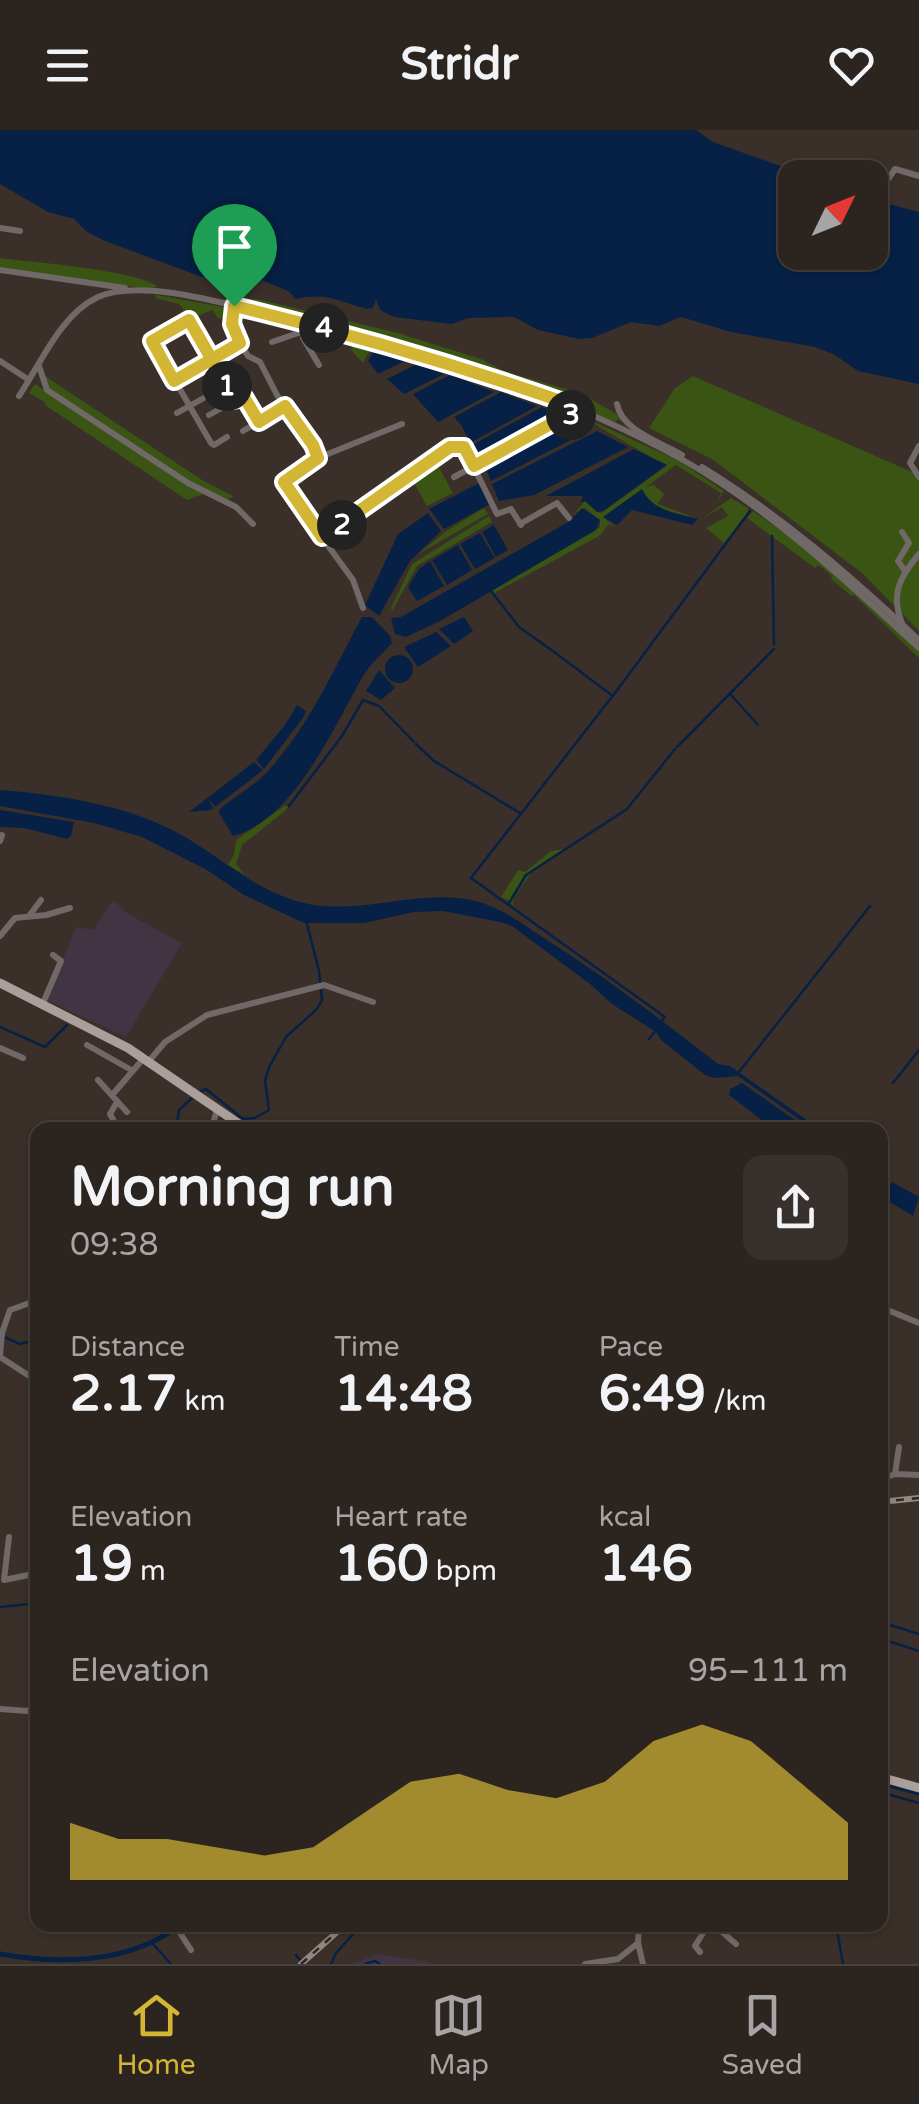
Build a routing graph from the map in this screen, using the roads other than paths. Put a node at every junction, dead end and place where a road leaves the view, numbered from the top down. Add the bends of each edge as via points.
1 (919, 176) edge
2 (888, 179) edge
3 (0, 228) edge
4 (20, 231) dead end
5 (0, 270) edge
6 (136, 290) junction
7 (234, 306) junction
8 (307, 328) junction
9 (272, 342) dead end
10 (240, 343) junction
11 (212, 360) junction
12 (0, 361) edge
13 (39, 365) junction
14 (319, 365) dead end
15 (243, 376) dead end
16 (29, 380) junction
17 (174, 381) junction
18 (226, 385) junction
19 (18, 396) dead end
20 (234, 400) junction
21 (617, 404) dead end
22 (189, 406) junction
23 (285, 406) junction
24 (580, 408) junction
25 (177, 413) dead end
26 (209, 415) dead end
27 (259, 422) junction
28 (402, 424) dead end
29 (243, 431) dead end
30 (227, 437) dead end
31 (919, 446) edge
32 (318, 458) junction
33 (474, 466) junction
34 (454, 476) dead end
35 (919, 477) edge
36 (569, 518) dead end
37 (253, 524) dead end
38 (902, 532) dead end
39 (322, 537) junction
40 (919, 554) edge
41 (905, 571) junction
42 (363, 608) dead end
43 (906, 628) junction
44 (919, 640) edge
45 (919, 648) edge
46 (41, 900) dead end
47 (70, 908) dead end
48 (29, 918) junction
49 (0, 936) edge
50 (53, 955) dead end
51 (0, 983) edge
52 (373, 1002) dead end
53 (42, 1003) junction
54 (86, 1045) dead end
55 (0, 1048) edge
56 (23, 1058) dead end
57 (146, 1059) junction
58 (133, 1071) junction
59 (98, 1080) dead end
60 (115, 1097) junction
61 (217, 1110) junction
62 (127, 1112) dead end
63 (114, 1122) edge
64 (213, 1122) edge
65 (236, 1122) edge
66 (30, 1303) edge
67 (888, 1309) edge
68 (919, 1323) edge
69 (0, 1357) edge
70 (30, 1377) dead end
71 (899, 1447) dead end
72 (895, 1474) junction
73 (919, 1476) edge
74 (888, 1477) edge
75 (9, 1537) dead end
76 (30, 1576) edge
77 (2, 1581) edge
78 (0, 1709) edge
79 (30, 1710) edge
80 (888, 1779) edge
81 (919, 1788) edge
82 (179, 1932) edge
83 (639, 1932) edge
84 (706, 1932) edge
85 (720, 1932) edge
86 (638, 1942) junction
87 (736, 1944) dead end
88 (191, 1950) dead end
89 (700, 1952) dead end
90 (585, 1964) edge
91 (642, 1964) edge

1 - 2 street via 895,169
3 - 4 street
5 - 6 street
6 - 7 street
6 - 13 street via 106,294 77,310
7 - 8 street
7 - 10 street
8 - 9 street
8 - 14 street via 305,342
8 - 24 street via 461,366
10 - 11 street
10 - 23 street via 260,362
11 - 17 street
11 - 17 street via 189,320 152,341
11 - 18 street
12 - 16 street
13 - 16 street
13 - 37 street via 47,390 188,484 236,506
15 - 18 street
16 - 19 street
17 - 22 street
18 - 20 street
18 - 22 street
20 - 26 street
20 - 27 street via 244,397
21 - 43 street via 634,428 801,535
22 - 25 street
22 - 30 street via 211,443
23 - 27 street
23 - 32 street
24 - 33 street
24 - 45 street via 684,460 781,527
27 - 29 street
28 - 32 street
31 - 35 street via 910,463
32 - 39 street via 284,482
33 - 34 street
33 - 36 street via 498,514 511,510 520,524 556,503
33 - 39 street via 464,447 450,447
38 - 41 street via 909,540 898,561
39 - 42 street via 353,580
40 - 41 street
41 - 43 street via 896,606
43 - 44 street
46 - 48 street
47 - 48 street
48 - 49 street via 10,921
50 - 53 street via 62,961
51 - 53 main road
52 - 57 street via 324,985 207,1014
53 - 57 main road
54 - 58 street
55 - 56 street
57 - 58 street
57 - 61 main road
58 - 60 street
59 - 60 street
60 - 62 street
60 - 63 street
61 - 64 street
61 - 65 main road
66 - 69 street via 8,1312
67 - 68 street
69 - 70 street
71 - 72 street
72 - 73 street
72 - 74 street
75 - 77 street
76 - 77 street
78 - 79 street
80 - 81 main road
82 - 88 street
83 - 86 street
84 - 89 street via 695,1946
85 - 87 street
86 - 90 street via 618,1959
86 - 91 street

